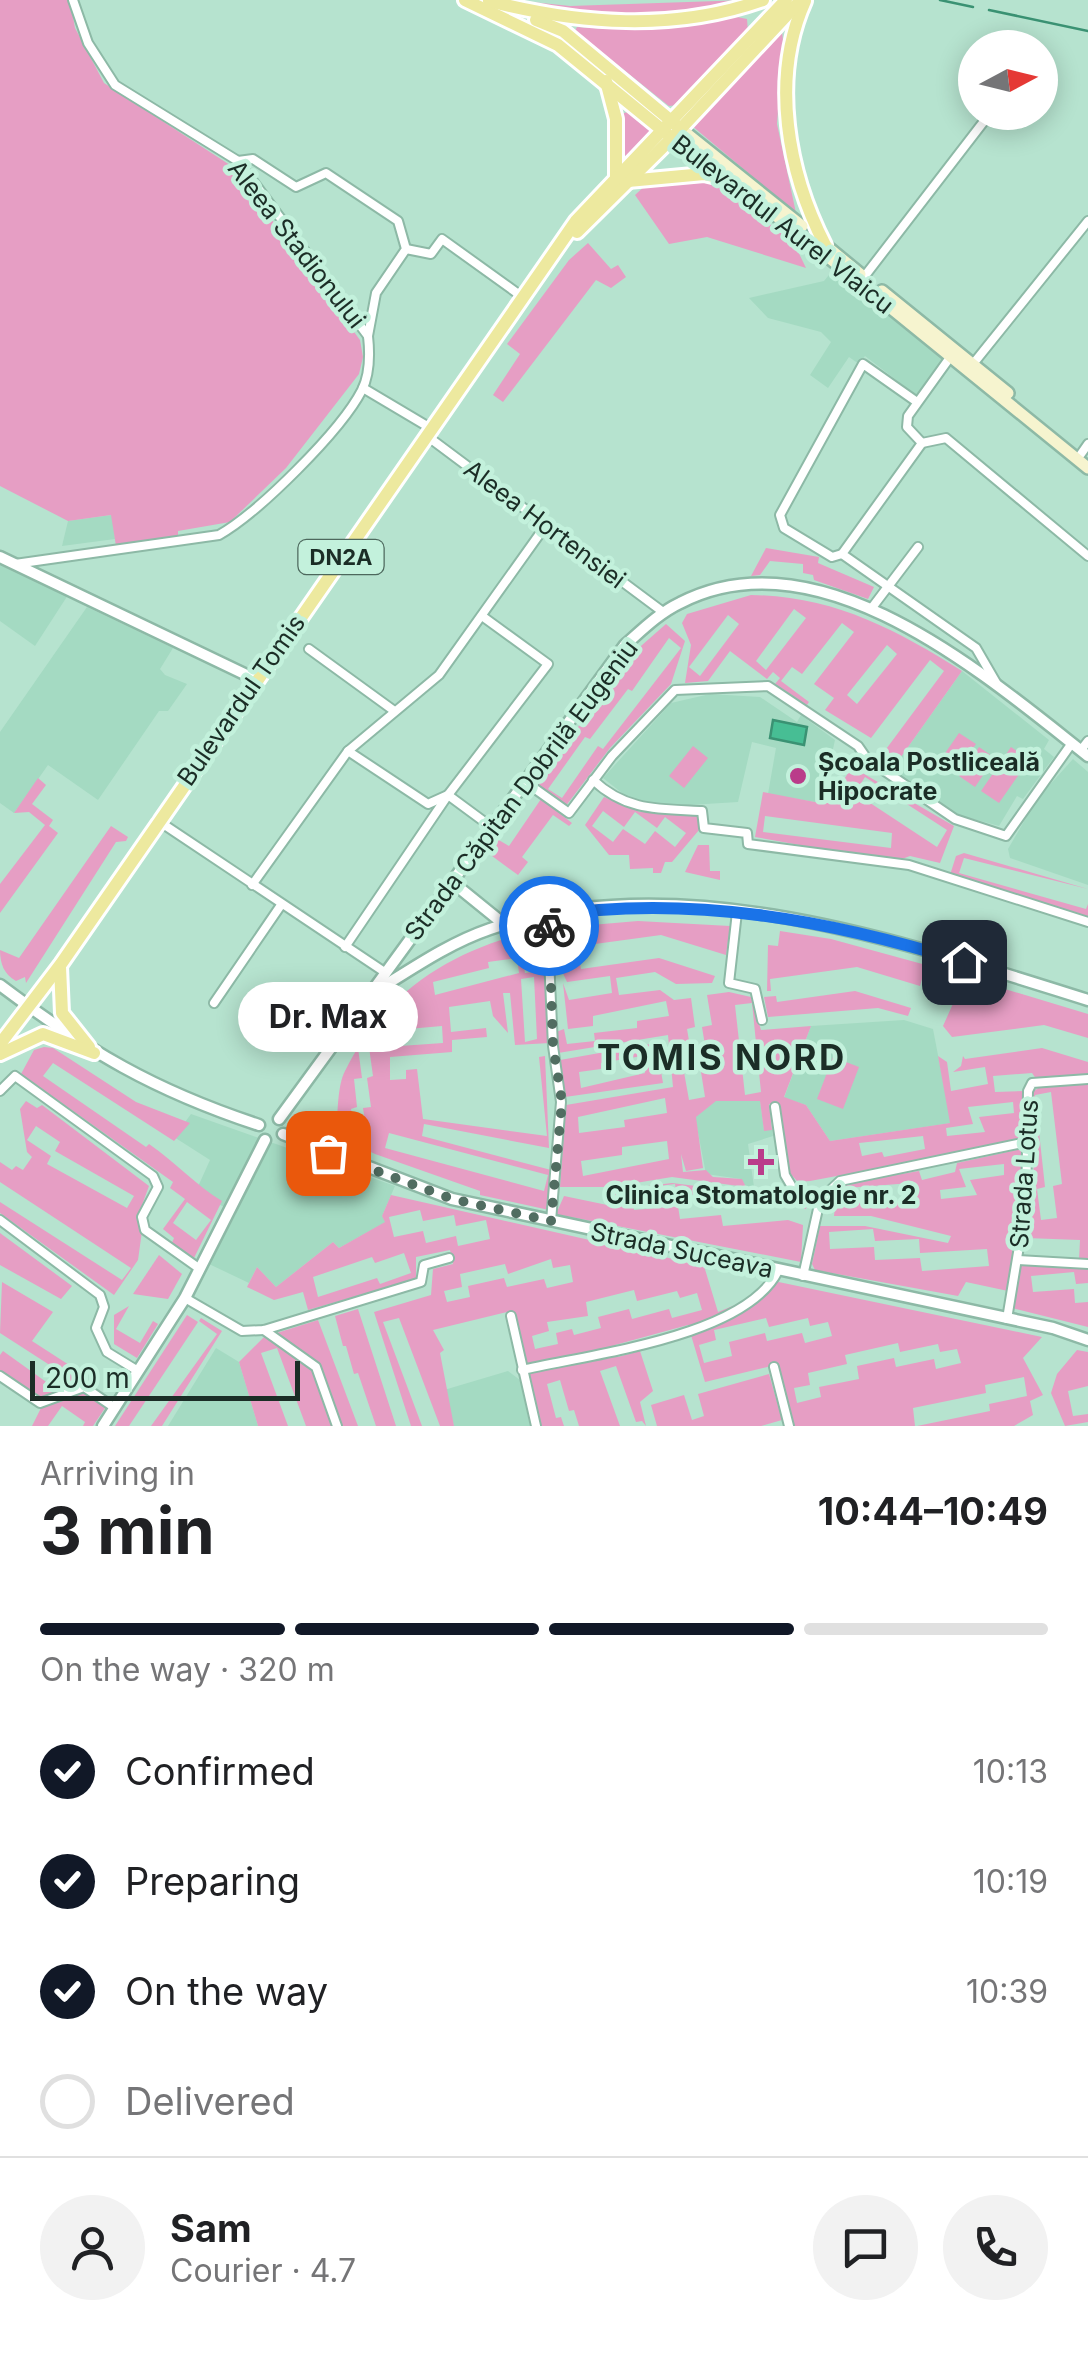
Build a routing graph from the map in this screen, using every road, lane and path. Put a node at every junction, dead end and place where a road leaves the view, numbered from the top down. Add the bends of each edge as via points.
1 (73, 0) edge
2 (465, 0) edge
3 (763, 0) edge
4 (786, 0) edge
5 (803, 0) edge
6 (487, 1) edge
7 (605, 79) junction
8 (672, 130) junction
9 (977, 130) edge
10 (238, 161) junction
11 (721, 178) junction
12 (622, 179) junction
13 (1088, 221) edge
14 (825, 245) junction
15 (406, 249) junction
16 (864, 277) junction
17 (524, 298) junction
18 (368, 336) junction
19 (950, 356) junction
20 (973, 364) junction
21 (363, 388) junction
22 (917, 402) junction
23 (429, 432) junction
24 (922, 442) junction
25 (1086, 453) edge
26 (1088, 468) edge
27 (546, 526) junction
28 (918, 547) dead end
29 (842, 554) junction
30 (1088, 556) edge
31 (0, 557) edge
32 (16, 564) junction
33 (888, 584) junction
34 (871, 609) junction
35 (663, 612) junction
36 (482, 616) junction
37 (309, 650) dead end
38 (256, 678) junction
39 (999, 689) junction
40 (393, 710) junction
41 (1082, 748) edge
42 (348, 751) junction
43 (593, 780) junction
44 (524, 781) junction
45 (448, 795) junction
46 (158, 820) junction
47 (490, 826) junction
48 (452, 882) junction
49 (252, 885) junction
50 (281, 905) junction
51 (736, 912) junction
52 (547, 916) junction
53 (1088, 922) edge
54 (505, 925) junction
55 (345, 947) junction
56 (61, 964) junction
57 (386, 973) junction
58 (0, 985) edge
59 (371, 994) junction
60 (1088, 1000) edge
61 (214, 1002) dead end
62 (29, 1006) junction
63 (762, 1020) dead end
64 (0, 1044) edge
65 (94, 1053) junction
66 (0, 1054) edge
67 (1088, 1079) edge
68 (0, 1091) edge
69 (775, 1107) dead end
70 (279, 1119) junction
71 (259, 1125) junction
72 (283, 1134) junction
73 (265, 1140) junction
74 (1027, 1142) junction
75 (820, 1200) junction
76 (0, 1220) edge
77 (551, 1221) junction
78 (450, 1258) dead end
79 (1018, 1260) junction
80 (1088, 1264) edge
81 (200, 1268) junction
82 (778, 1271) junction
83 (803, 1276) junction
84 (185, 1298) junction
85 (510, 1316) dead end
86 (1006, 1320) junction
87 (264, 1330) junction
88 (1088, 1340) edge
89 (774, 1367) dead end
90 (522, 1370) junction
91 (138, 1371) junction
92 (0, 1376) edge
93 (115, 1408) junction
94 (788, 1424) edge
95 (103, 1426) edge
96 (337, 1426) edge
97 (536, 1426) edge
98 (776, 1426) edge

1 - 10 street, Aleea Stadionului via 114,85
2 - 7 main road, Bulevardul Aurel Vlaicu via 558,45
3 - 6 main road via 723,12 620,22 564,19
4 - 8 main road, Bulevardul Tomis / DN2A
5 - 8 main road, Bulevardul Tomis / DN2A
5 - 14 main road via 790,60 788,127 800,192
6 - 8 main road, Bulevardul Aurel Vlaicu via 563,31
7 - 8 main road, Bulevardul Aurel Vlaicu
7 - 12 main road
8 - 11 main road, Bulevardul Aurel Vlaicu
8 - 12 main road, Bulevardul Tomis / DN2A
8 - 14 main road, Bulevardul Aurel Vlaicu
9 - 16 street
10 - 15 street via 252,159 296,187 326,173 398,221
10 - 18 street, Aleea Stadionului
11 - 12 main road
11 - 19 main road, Bulevardul Aurel Vlaicu
12 - 17 main road, Bulevardul Tomis / DN2A via 550,256
13 - 20 street
14 - 16 main road, Bulevardul Aurel Vlaicu
15 - 17 street via 431,254 442,240
15 - 18 street via 376,294
16 - 20 main road, Bulevardul Aurel Vlaicu
17 - 23 main road, Bulevardul Tomis / DN2A
18 - 21 street, Aleea Stadionului
19 - 22 street
19 - 26 main road, Bulevardul Aurel Vlaicu
20 - 25 main road, Bulevardul Aurel Vlaicu
21 - 23 street, Aleea Hortensiei
21 - 32 street via 294,472 247,519 218,534
22 - 24 street via 907,427
22 - 29 street via 863,364 780,515 784,528 832,557
23 - 27 street, Aleea Hortensiei
23 - 38 main road, Bulevardul Tomis / DN2A
24 - 29 street
24 - 30 street via 946,438
27 - 35 street, Aleea Hortensiei
27 - 36 street
28 - 33 street
29 - 33 street
31 - 32 street
32 - 38 street
33 - 34 street
33 - 39 street via 976,648
34 - 35 street, Strada Căpitan Dobrilă Eugeniu via 792,583 732,586
34 - 39 street, Strada Căpitan Dobrilă Eugeniu
35 - 44 street, Strada Căpitan Dobrilă Eugeniu via 625,644
36 - 40 street via 439,675
36 - 45 street via 548,664
37 - 40 street
38 - 46 main road, Bulevardul Tomis / DN2A
39 - 41 street, Strada Căpitan Dobrilă Eugeniu
40 - 42 street
41 - 43 street via 1006,836 955,819 768,686 675,690
42 - 45 street via 428,804
42 - 49 street
43 - 44 street via 569,813
43 - 53 street via 613,800 642,809 702,811 704,828 747,833 748,844 908,866
44 - 47 street, Strada Căpitan Dobrilă Eugeniu
45 - 47 street
45 - 55 street
46 - 49 street
46 - 56 main road, Bulevardul Tomis / DN2A
47 - 48 street, Strada Căpitan Dobrilă Eugeniu
48 - 54 street
48 - 57 street, Strada Căpitan Dobrilă Eugeniu
49 - 50 street
50 - 55 street
50 - 61 street
51 - 52 street via 644,907
51 - 60 street via 919,948
51 - 63 street via 729,983 754,989
52 - 54 street
52 - 77 street via 562,1102
54 - 59 street via 448,947
55 - 57 street
56 - 62 main road, Bulevardul Tomis / DN2A
56 - 65 main road via 62,1013
57 - 59 street, Strada Căpitan Dobrilă Eugeniu
58 - 62 street
59 - 70 street, Strada Căpitan Dobrilă Eugeniu
62 - 64 main road, Bulevardul Tomis / DN2A
62 - 65 street
65 - 66 main road via 43,1034
65 - 71 street via 141,1080
67 - 74 street, Strada Lotus via 1032,1083
68 - 81 street via 15,1076 153,1176 158,1187 142,1217 145,1230
69 - 75 street via 785,1175 795,1192
70 - 71 street via 268,1117
70 - 72 street
71 - 73 street
72 - 73 street
72 - 77 street, Strada Suceava via 452,1199
73 - 81 street
74 - 75 street via 840,1181
74 - 79 street, Strada Lotus
75 - 83 street
76 - 91 street via 100,1294 104,1307 96,1328 107,1352
77 - 82 street, Strada Suceava
78 - 87 street via 424,1266 421,1282
79 - 80 street
79 - 86 street, Strada Lotus
81 - 84 street
82 - 83 street, Strada Suceava
82 - 90 street via 758,1299 685,1333
83 - 86 street, Strada Suceava
84 - 87 street via 242,1331
84 - 91 street
85 - 90 street
86 - 88 street, Strada Suceava
87 - 96 street via 316,1366
89 - 94 street
90 - 97 street
91 - 93 street
92 - 93 street via 40,1403 84,1387
93 - 95 street
94 - 98 street

